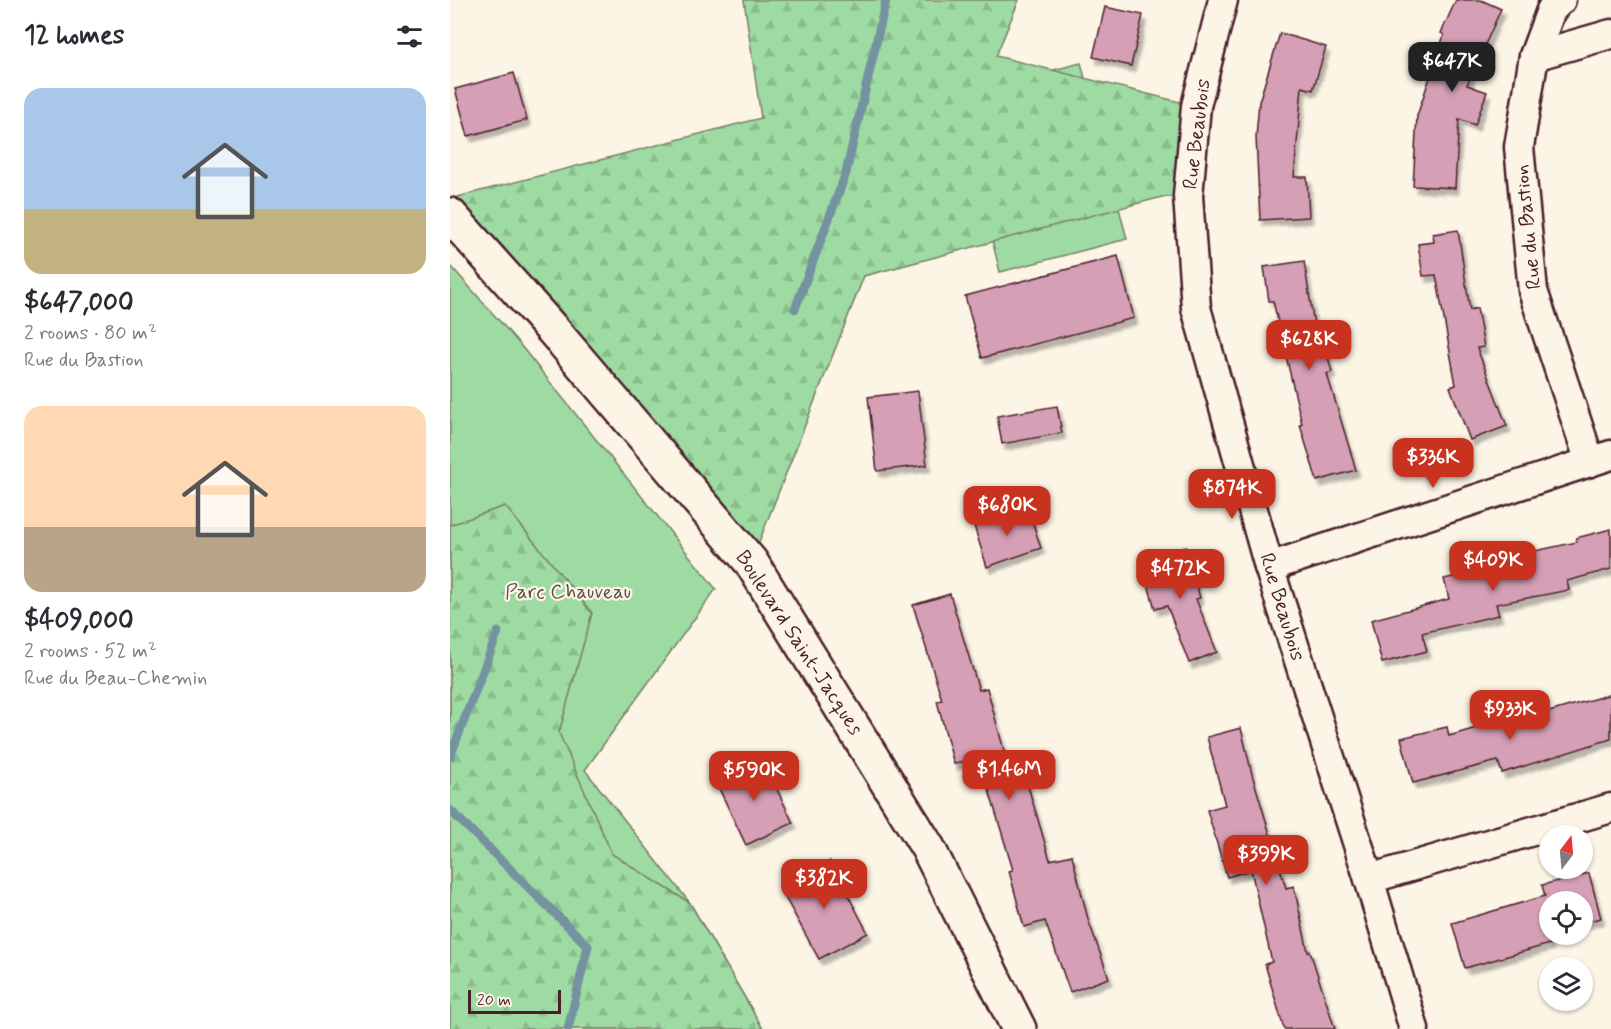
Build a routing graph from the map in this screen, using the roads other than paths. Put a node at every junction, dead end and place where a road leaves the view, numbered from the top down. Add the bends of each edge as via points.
1 (1223, 0) edge
2 (1562, 0) edge
3 (1611, 34) edge
4 (1534, 56) junction
5 (450, 215) edge
6 (1600, 458) edge
7 (1269, 567) junction
8 (1611, 808) edge
9 (1369, 879) junction
10 (1019, 1029) edge
11 (1414, 1029) edge

1 - 7 street, Rue Beaubois via 1196,106 1188,196 1196,297
2 - 4 street, Rue du Bastion via 1551,10
3 - 4 street
4 - 6 street, Rue du Bastion via 1519,147 1533,291
5 - 10 street, Boulevard Saint-Jacques via 751,562 928,848
6 - 7 street
7 - 9 street, Rue Beaubois
8 - 9 street
9 - 11 street, Rue Beaubois

